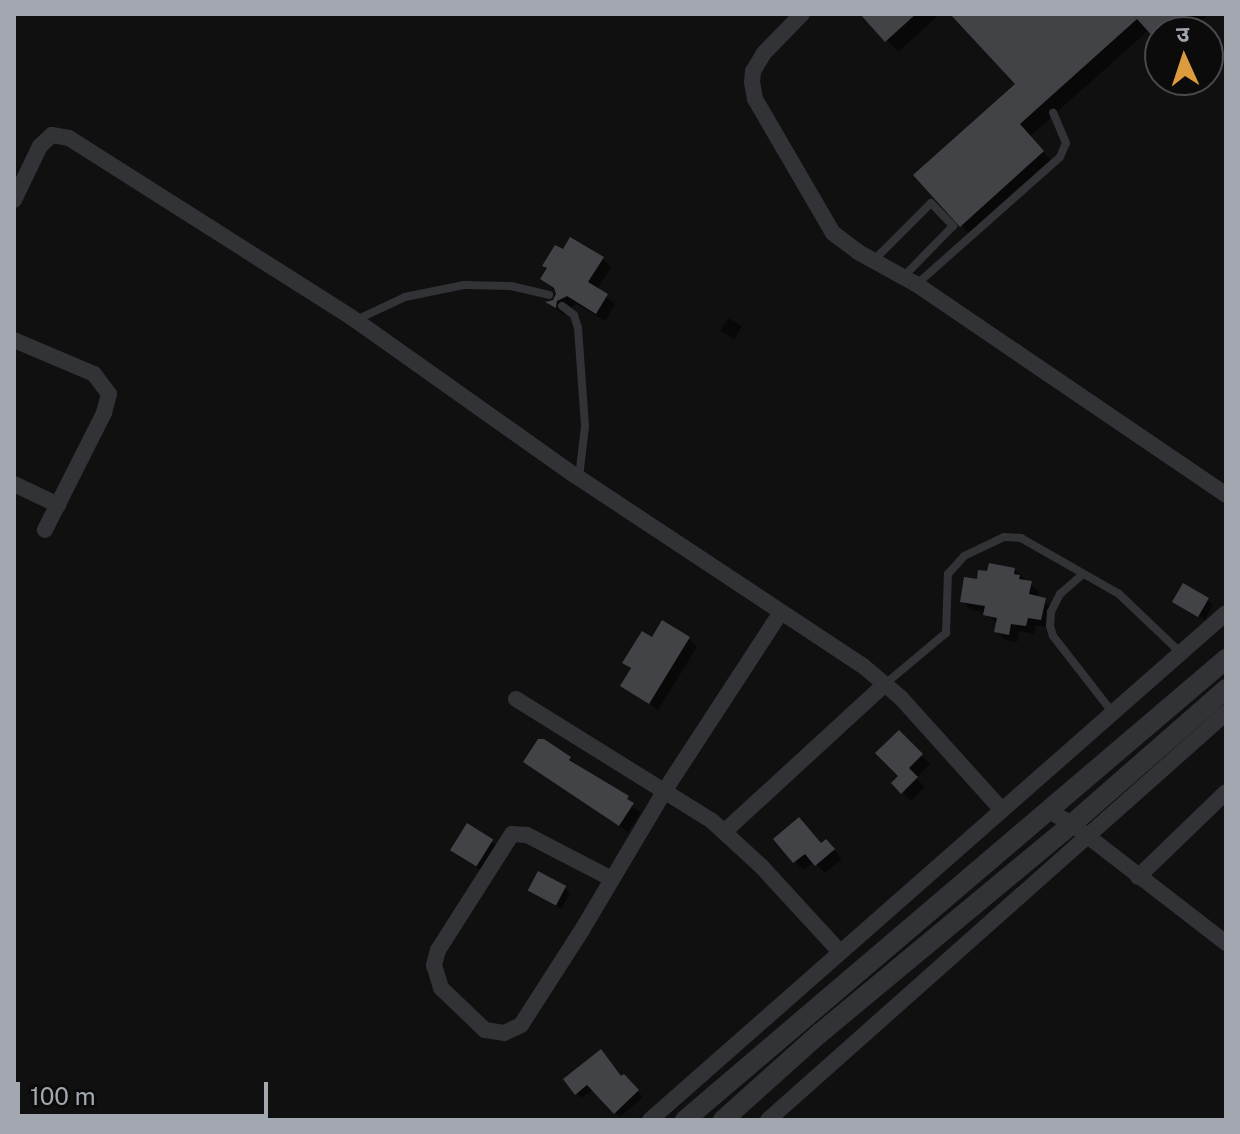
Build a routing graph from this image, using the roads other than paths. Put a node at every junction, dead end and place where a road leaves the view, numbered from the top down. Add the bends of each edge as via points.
1 (802, 14) edge
2 (1053, 113) dead end
3 (14, 200) edge
4 (875, 259) junction
5 (909, 281) junction
6 (549, 295) dead end
7 (562, 306) dead end
8 (355, 321) junction
9 (14, 340) edge
10 (579, 478) junction
11 (14, 484) edge
12 (1226, 495) edge
13 (58, 505) junction
14 (45, 530) dead end
15 (1083, 574) junction
16 (781, 612) junction
17 (1226, 613) edge
18 (1181, 653) junction
19 (1226, 659) edge
20 (885, 684) junction
21 (1226, 689) edge
22 (516, 699) dead end
23 (1113, 713) junction
24 (1226, 713) edge
25 (665, 790) junction
26 (1226, 792) edge
27 (1002, 810) junction
28 (1047, 810) junction
29 (1079, 830) junction
30 (724, 832) junction
31 (1138, 877) junction
32 (612, 879) junction
33 (1226, 943) edge
34 (840, 952) junction
35 (650, 1120) edge
36 (685, 1120) edge
37 (723, 1120) edge
38 (768, 1120) edge

1 - 4 street via 753,71 755,99 833,233
2 - 5 lane via 1066,143 1060,157
3 - 8 street via 40,146 52,135 69,138
4 - 5 street
4 - 5 lane via 931,203 953,226
5 - 12 street
6 - 8 lane via 511,286 464,285 405,297
7 - 10 lane via 574,315 578,328 585,426
8 - 10 street
9 - 13 street via 94,374 109,394
10 - 16 street
11 - 13 street
13 - 14 street
15 - 18 lane via 1119,594
15 - 20 lane via 1021,538 989,541 948,574 946,633
15 - 23 lane via 1060,594 1050,626
16 - 20 street
16 - 25 street
17 - 18 street
18 - 23 street
19 - 28 street
20 - 27 street
20 - 30 street
21 - 29 street
22 - 25 street
23 - 27 street
24 - 29 street
25 - 30 street
25 - 32 street
26 - 31 street
27 - 34 street
28 - 29 street
28 - 36 street
29 - 31 street
29 - 37 street via 819,1034
29 - 38 street
30 - 34 street
31 - 33 street
32 - 32 street via 527,835 512,834 438,950 434,965 441,988 485,1030 514,1031
34 - 35 street

